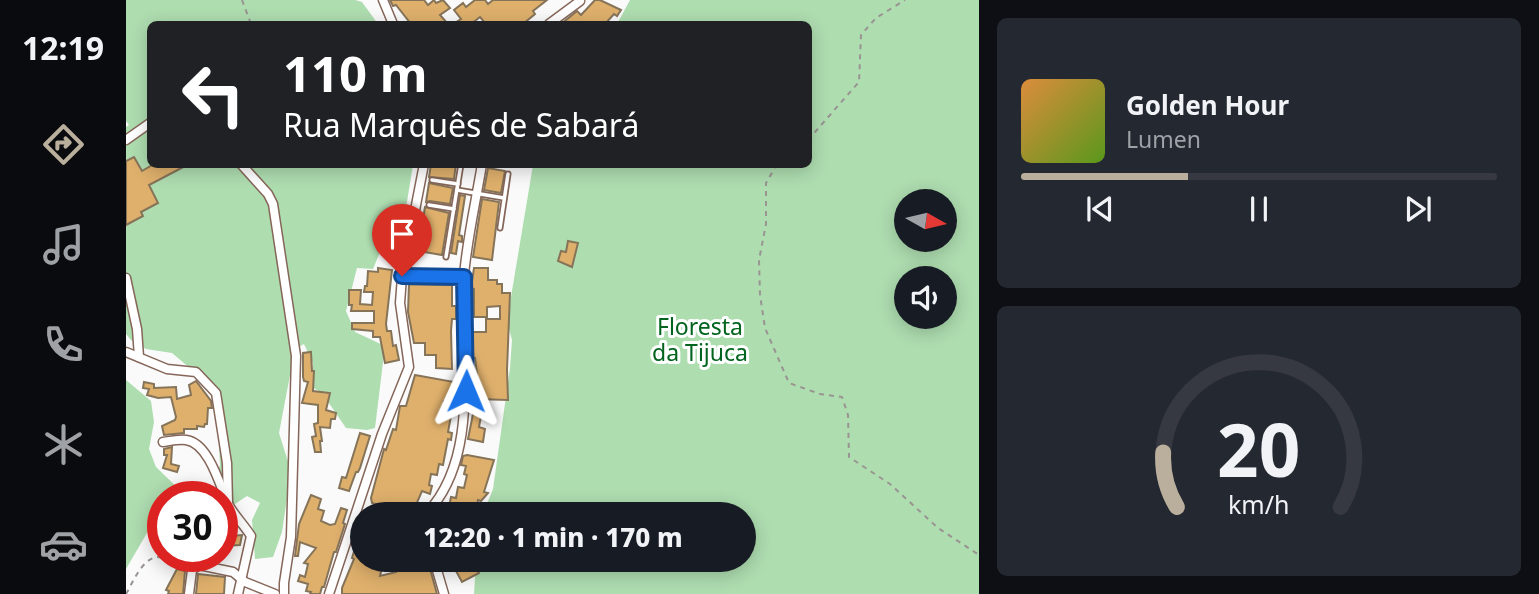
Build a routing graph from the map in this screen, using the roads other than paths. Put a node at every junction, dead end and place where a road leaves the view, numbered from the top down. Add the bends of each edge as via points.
1 (383, 0) edge
2 (580, 1) edge
3 (392, 21) edge
4 (553, 21) edge
5 (147, 125) edge
6 (126, 140) edge
7 (245, 168) edge
8 (423, 168) edge
9 (460, 168) edge
10 (481, 168) edge
11 (509, 174) dead end
12 (432, 180) dead end
13 (458, 184) junction
14 (457, 190) junction
15 (478, 194) junction
16 (504, 198) junction
17 (429, 205) dead end
18 (454, 209) junction
19 (500, 228) dead end
20 (446, 257) dead end
21 (402, 276) junction
22 (464, 277) junction
23 (126, 278) edge
24 (126, 352) edge
25 (139, 357) junction
26 (163, 442) dead end
27 (220, 481) edge
28 (228, 481) edge
29 (364, 502) edge
30 (435, 502) edge
31 (238, 517) edge
32 (350, 539) edge
33 (438, 572) edge
34 (241, 577) junction
35 (189, 594) edge
36 (238, 594) edge
37 (275, 594) edge
38 (285, 594) edge
39 (331, 594) edge
40 (444, 594) edge

1 - 3 street
2 - 4 street
5 - 6 street
7 - 38 street via 273,204 296,356
8 - 21 street
9 - 13 lane
10 - 15 street
11 - 16 lane
12 - 13 lane
13 - 14 lane
14 - 15 lane
14 - 18 lane
15 - 16 lane
15 - 22 street
16 - 19 lane
17 - 18 lane
18 - 20 lane
21 - 22 street
21 - 29 street via 401,319 409,367 382,433
22 - 30 street via 465,411 447,487
23 - 25 street
24 - 25 street
25 - 28 street via 167,369 196,372 216,393
26 - 27 street via 194,443
31 - 34 street via 251,536
32 - 39 street
33 - 40 street
34 - 35 street via 217,567 194,566
34 - 36 street
34 - 37 street

